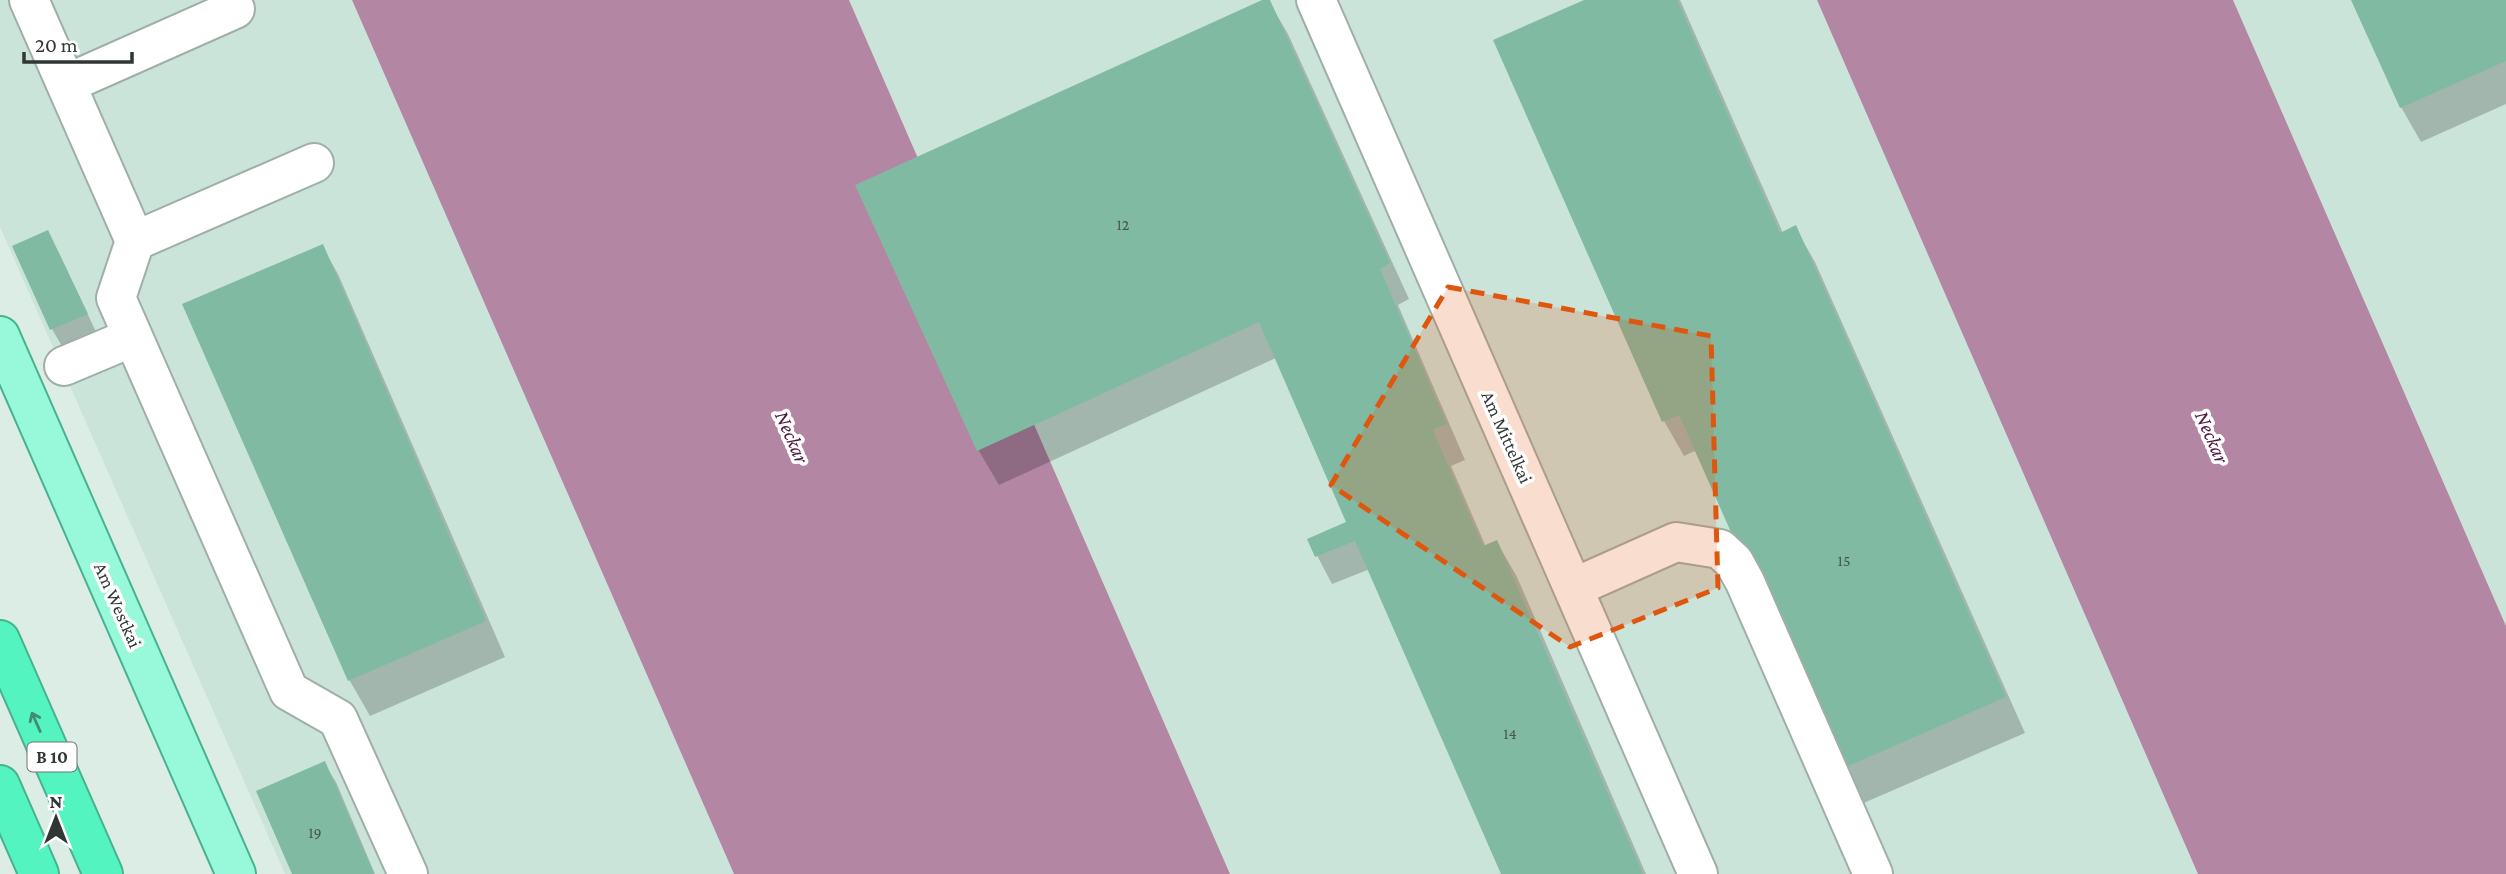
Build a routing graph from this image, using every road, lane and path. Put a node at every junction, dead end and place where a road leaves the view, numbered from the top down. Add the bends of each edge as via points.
1 (29, 0) edge
2 (1316, 0) edge
3 (235, 9) dead end
4 (66, 84) junction
5 (314, 163) dead end
6 (135, 241) junction
7 (0, 336) edge
8 (133, 337) junction
9 (64, 366) dead end
10 (1573, 587) junction
11 (0, 640) edge
12 (0, 785) edge
13 (38, 874) edge
14 (103, 874) edge
15 (236, 874) edge
16 (408, 874) edge
17 (1698, 874) edge
18 (1873, 874) edge

1 - 4 street
2 - 10 street, Am Mittelkai
3 - 4 street
4 - 6 street
5 - 6 street
6 - 8 street via 116,298
7 - 15 main road, Am Westkai
8 - 9 street
8 - 16 street via 289,691 338,719
10 - 17 street, Am Mittelkai
10 - 18 street via 1676,542 1720,549 1734,562
14 -> 11 highway, B 10
12 - 13 highway

